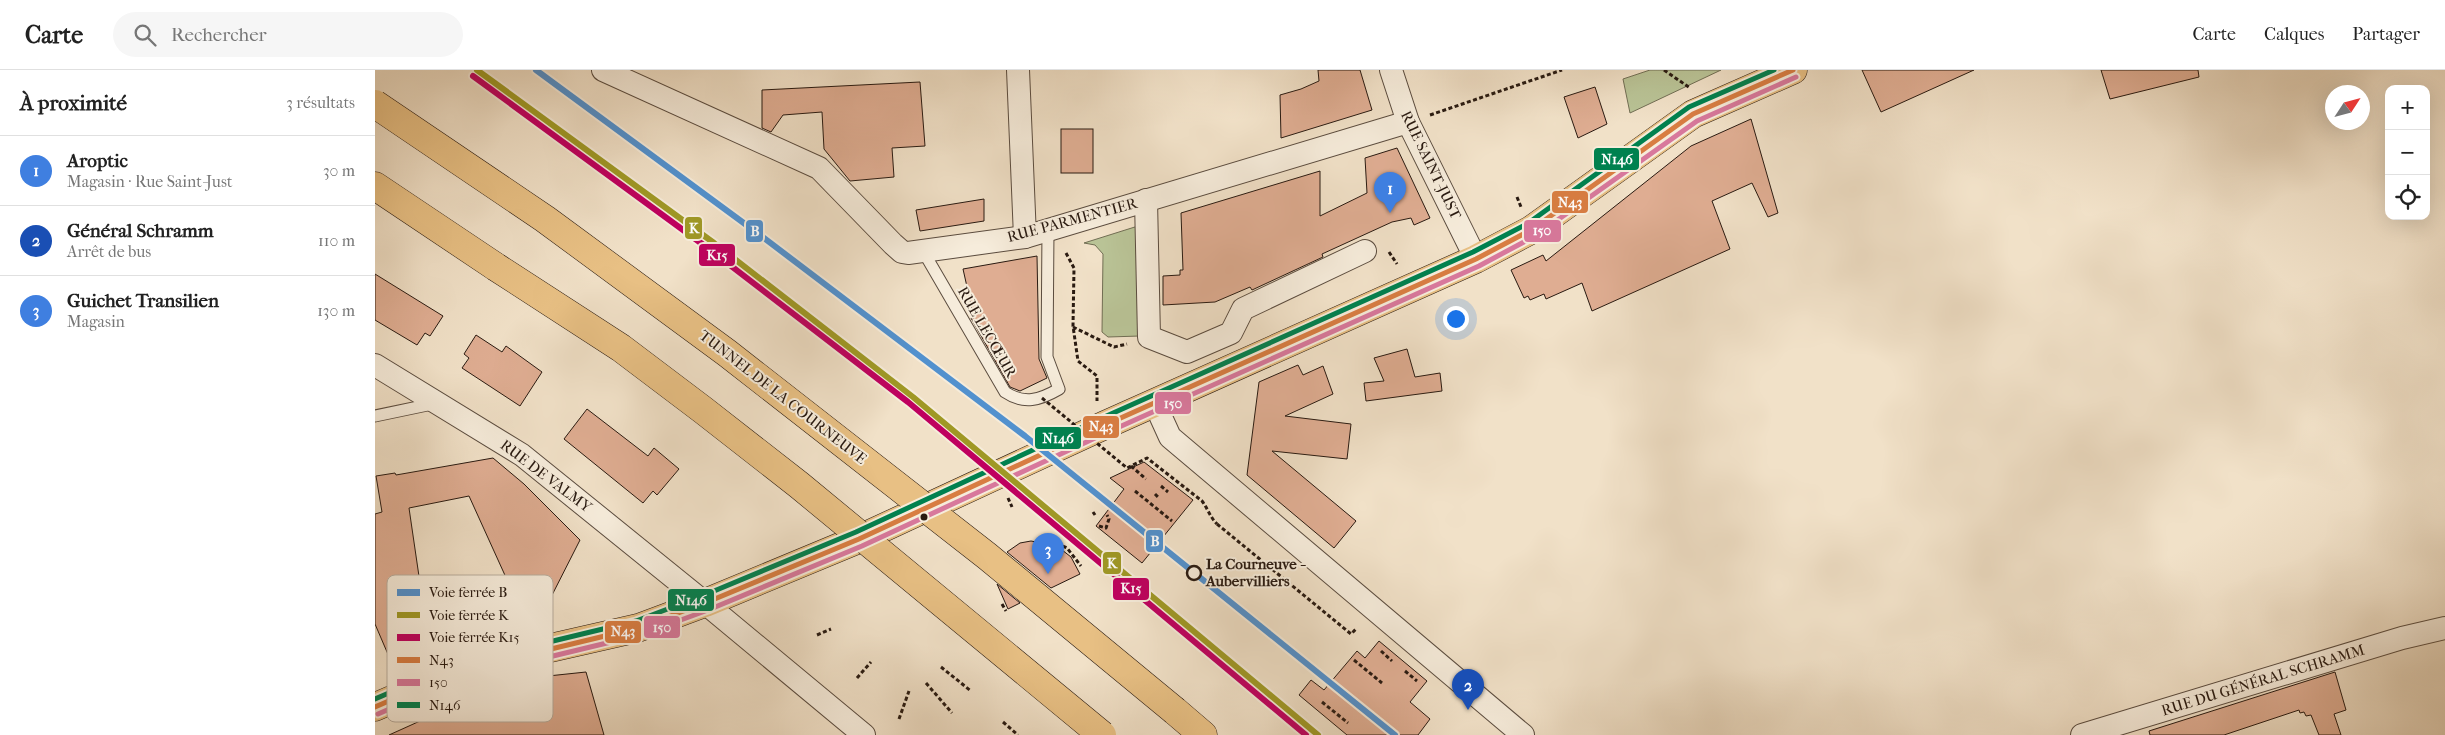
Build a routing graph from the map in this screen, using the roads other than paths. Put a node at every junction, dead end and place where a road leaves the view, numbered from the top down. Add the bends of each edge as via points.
1 (603, 70) edge
2 (1018, 70) edge
3 (1391, 70) edge
4 (1793, 70) edge
5 (375, 104) edge
6 (1408, 122) junction
7 (375, 186) edge
8 (1146, 200) junction
9 (1048, 230) junction
10 (1025, 237) junction
11 (1375, 249) road end
12 (923, 251) junction
13 (1477, 259) junction
14 (375, 366) edge
15 (439, 403) junction
16 (1155, 404) junction
17 (375, 416) edge
18 (705, 603) junction
19 (2445, 628) edge
20 (553, 647) edge
21 (387, 702) edge
22 (375, 707) edge
23 (864, 735) edge
24 (1102, 735) edge
25 (1203, 735) edge
26 (1523, 735) edge
27 (2082, 735) edge

1 - 12 street, RUE PARMENTIER via 819,168 902,252
2 - 10 street
3 - 6 street, RUE SAINT-JUST
4 - 13 main road via 1693,114 1531,230
5 - 25 main road, TUNNEL DE LA COURNEUVE, bridge via 545,219 727,353 987,556
6 - 8 street, RUE PARMENTIER
6 - 13 street, RUE SAINT-JUST
7 - 24 main road, bridge via 621,348 799,486
8 - 9 street, RUE PARMENTIER
8 - 11 street via 1149,337 1187,352 1231,333 1243,309
9 - 10 street, RUE PARMENTIER
9 - 12 lane, RUE LECŒUR via 1047,357 1059,389 1042,398 1016,400 1005,392
10 - 12 street, RUE PARMENTIER
13 - 16 main road
14 - 15 street, RUE DE VALMY
15 - 17 lane
15 - 18 street, RUE DE VALMY via 522,455
16 - 18 main road via 859,539
16 - 26 street via 1169,437
18 - 20 main road via 638,628
18 - 23 street, RUE DE VALMY
19 - 27 street, RUE DU GÉNÉRAL SCHRAMM via 2402,638
21 - 22 main road

